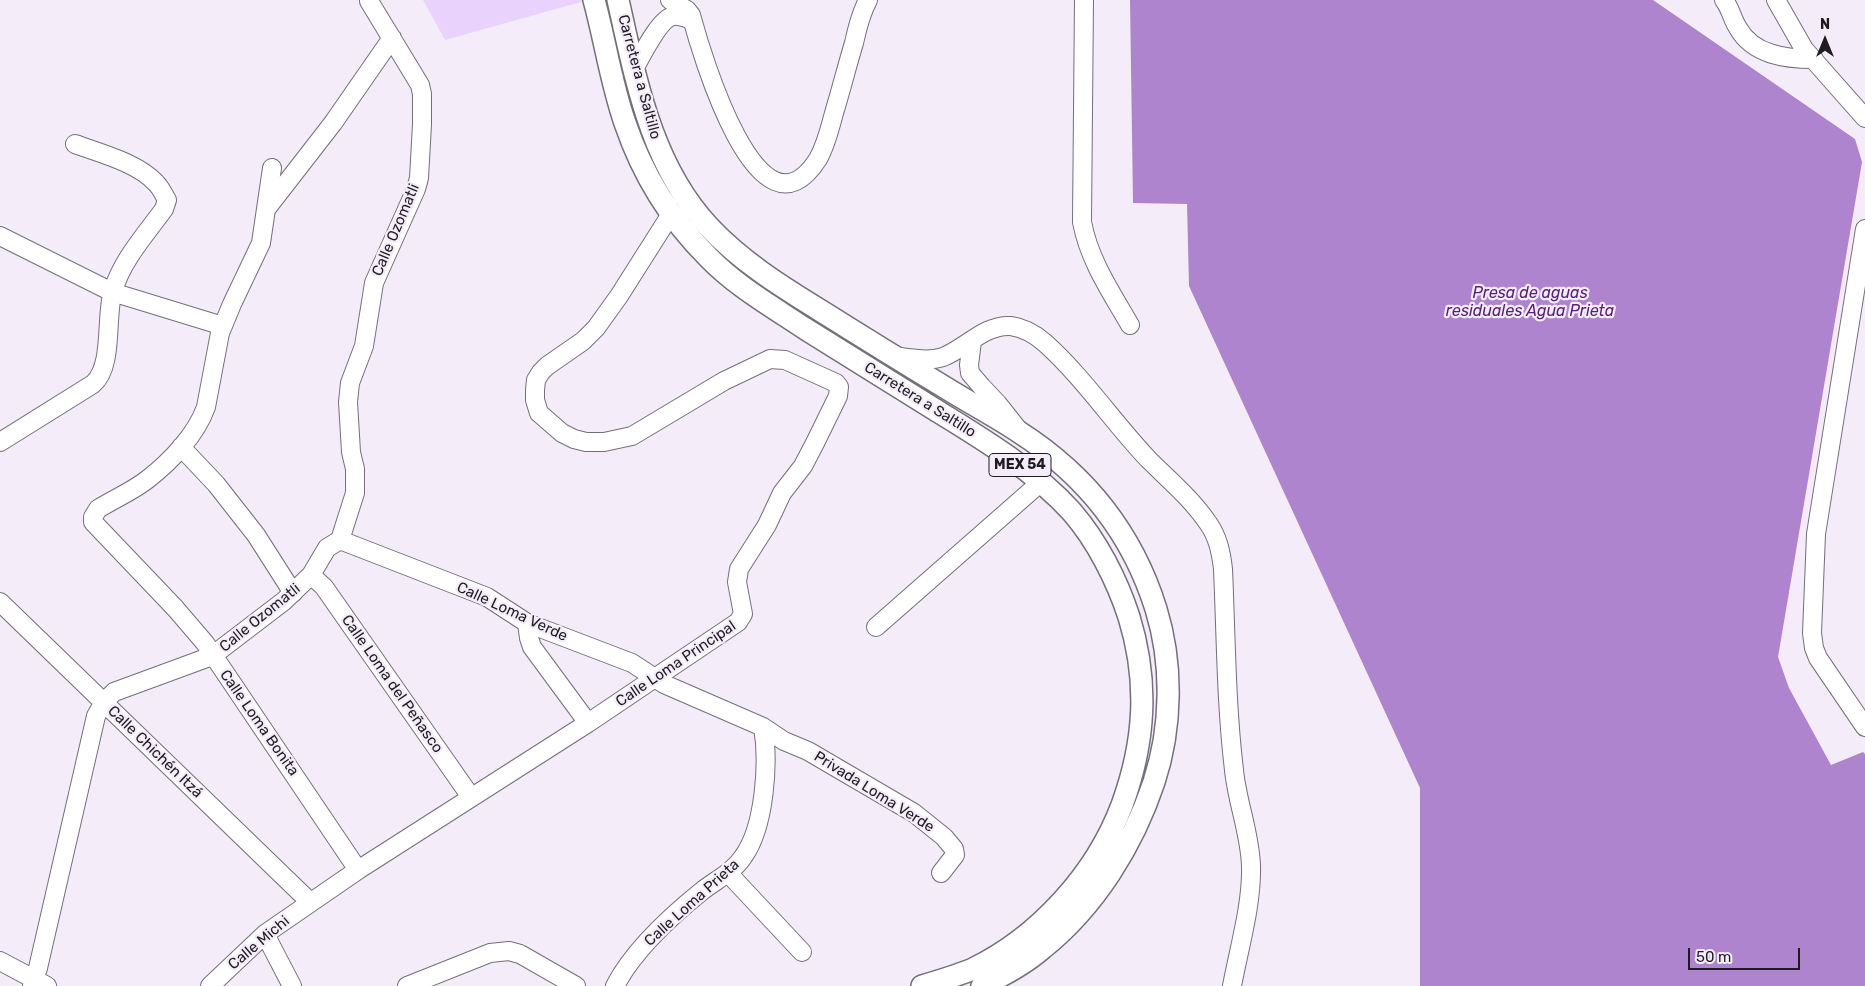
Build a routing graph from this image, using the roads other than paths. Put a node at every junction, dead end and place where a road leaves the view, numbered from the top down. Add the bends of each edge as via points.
1 (594, 0) edge
2 (618, 0) edge
3 (670, 0) edge
4 (868, 0) edge
5 (1084, 0) edge
6 (1724, 0) edge
7 (1776, 0) edge
8 (369, 1) edge
9 (692, 20) junction
10 (392, 38) junction
11 (1814, 59) junction
12 (634, 69) junction
13 (1865, 118) edge
14 (75, 144) dead end
15 (272, 168) dead end
16 (267, 208) junction
17 (672, 214) junction
18 (1865, 229) edge
19 (0, 236) edge
20 (112, 292) junction
21 (1130, 325) dead end
22 (223, 326) junction
23 (972, 341) junction
24 (893, 356) junction
25 (1019, 432) junction
26 (0, 442) edge
27 (181, 447) junction
28 (1040, 482) junction
29 (340, 540) junction
30 (311, 575) junction
31 (293, 593) junction
32 (0, 602) edge
33 (528, 623) junction
34 (876, 627) dead end
35 (212, 656) junction
36 (653, 678) junction
37 (104, 702) junction
38 (588, 723) junction
39 (763, 727) junction
40 (1865, 728) edge
41 (471, 796) junction
42 (358, 870) junction
43 (728, 873) junction
44 (941, 873) dead end
45 (310, 902) junction
46 (265, 934) junction
47 (802, 952) dead end
48 (0, 961) edge
49 (38, 984) edge
50 (210, 986) edge
51 (292, 986) edge
52 (407, 986) edge
53 (576, 986) edge
54 (615, 986) edge
55 (922, 986) edge
56 (982, 986) edge
57 (1232, 986) edge

1 - 17 main road, Carretera a Saltillo / MEX 54 via 624,120 652,183
2 - 12 main road, Carretera a Saltillo / MEX 54
3 - 9 street via 687,10
4 - 9 street via 828,136 818,158 805,175 793,182 769,179 748,157 729,124
5 - 21 street via 1082,222 1093,259
6 - 11 street via 1743,36 1758,48 1785,57
7 - 11 street via 1798,39
8 - 10 street, Calle Ozomatli
9 - 12 street via 677,16 668,18
10 - 16 street via 333,123
10 - 29 street, Calle Ozomatli via 417,78 422,94 419,178 374,283 366,340 350,383 349,418 356,492
11 - 13 street
12 - 24 main road, Carretera a Saltillo / MEX 54 via 647,119 671,175 687,202 706,224 746,262
14 - 20 street via 114,158 149,176 167,200 119,273
15 - 16 street
16 - 22 street via 261,243
17 - 28 main road, Carretera a Saltillo / MEX 54 via 708,258 753,295 982,438
17 - 36 street, Calle Loma Principal via 596,328 541,372 536,380 535,400 539,413 562,433 586,442 632,436 724,381 775,358 833,381 839,392 816,443 782,493 767,525 739,569 740,620
18 - 40 street via 1816,534 1812,633 1818,658
19 - 20 street
20 - 22 street
20 - 26 street via 108,339 100,377
22 - 27 street via 206,407
23 - 24 street via 943,357
23 - 25 street via 970,373
23 - 57 street via 988,330 1010,326 1023,328 1044,343 1193,503 1216,536 1223,569 1234,773 1251,866
24 - 25 main road, Carretera a Saltillo / MEX 54
25 - 56 main road, Carretera a Saltillo / MEX 54 via 1088,488 1124,536 1141,568 1165,646 1166,734 1160,765 1137,826 1095,894 1042,949
27 - 31 street via 216,484 256,535
27 - 35 street, Calle Loma Bonita via 148,480 98,509 93,517 96,526 175,608
28 - 34 street
28 - 55 main road, Carretera a Saltillo / MEX 54 via 1071,511 1085,530 1114,578 1126,608 1141,675 1141,735 1136,764 1116,820 1099,852 1051,912 1001,953 972,969
29 - 30 street, Calle Ozomatli via 327,548
29 - 33 street, Calle Loma Verde via 487,597
30 - 31 street, Calle Ozomatli
30 - 41 street, Calle Loma del Peñasco via 324,587
31 - 35 street, Calle Ozomatli
32 - 37 street, Calle Chichén Itzá
33 - 36 street, Calle Loma Verde via 632,663
33 - 38 street via 532,647
35 - 37 street, Calle Ozomatli via 114,692
35 - 42 street, Calle Loma Bonita
36 - 38 street, Calle Loma Principal
36 - 39 street, Calle Loma Verde
37 - 45 street, Calle Chichén Itzá
37 - 49 street via 96,716
38 - 41 street, Calle Loma Principal
39 - 43 street, Calle Loma Prieta via 766,763 757,826 743,858
39 - 44 street, Privada Loma Verde via 936,830 955,851 953,859
41 - 42 street, Calle Loma Principal
42 - 45 street, Calle Loma Principal
43 - 47 street
43 - 54 street, Calle Loma Prieta via 702,891 634,955
45 - 46 street, Calle Michi
46 - 50 street, Calle Michi
46 - 51 street
48 - 49 street
52 - 53 street via 490,953 509,951

